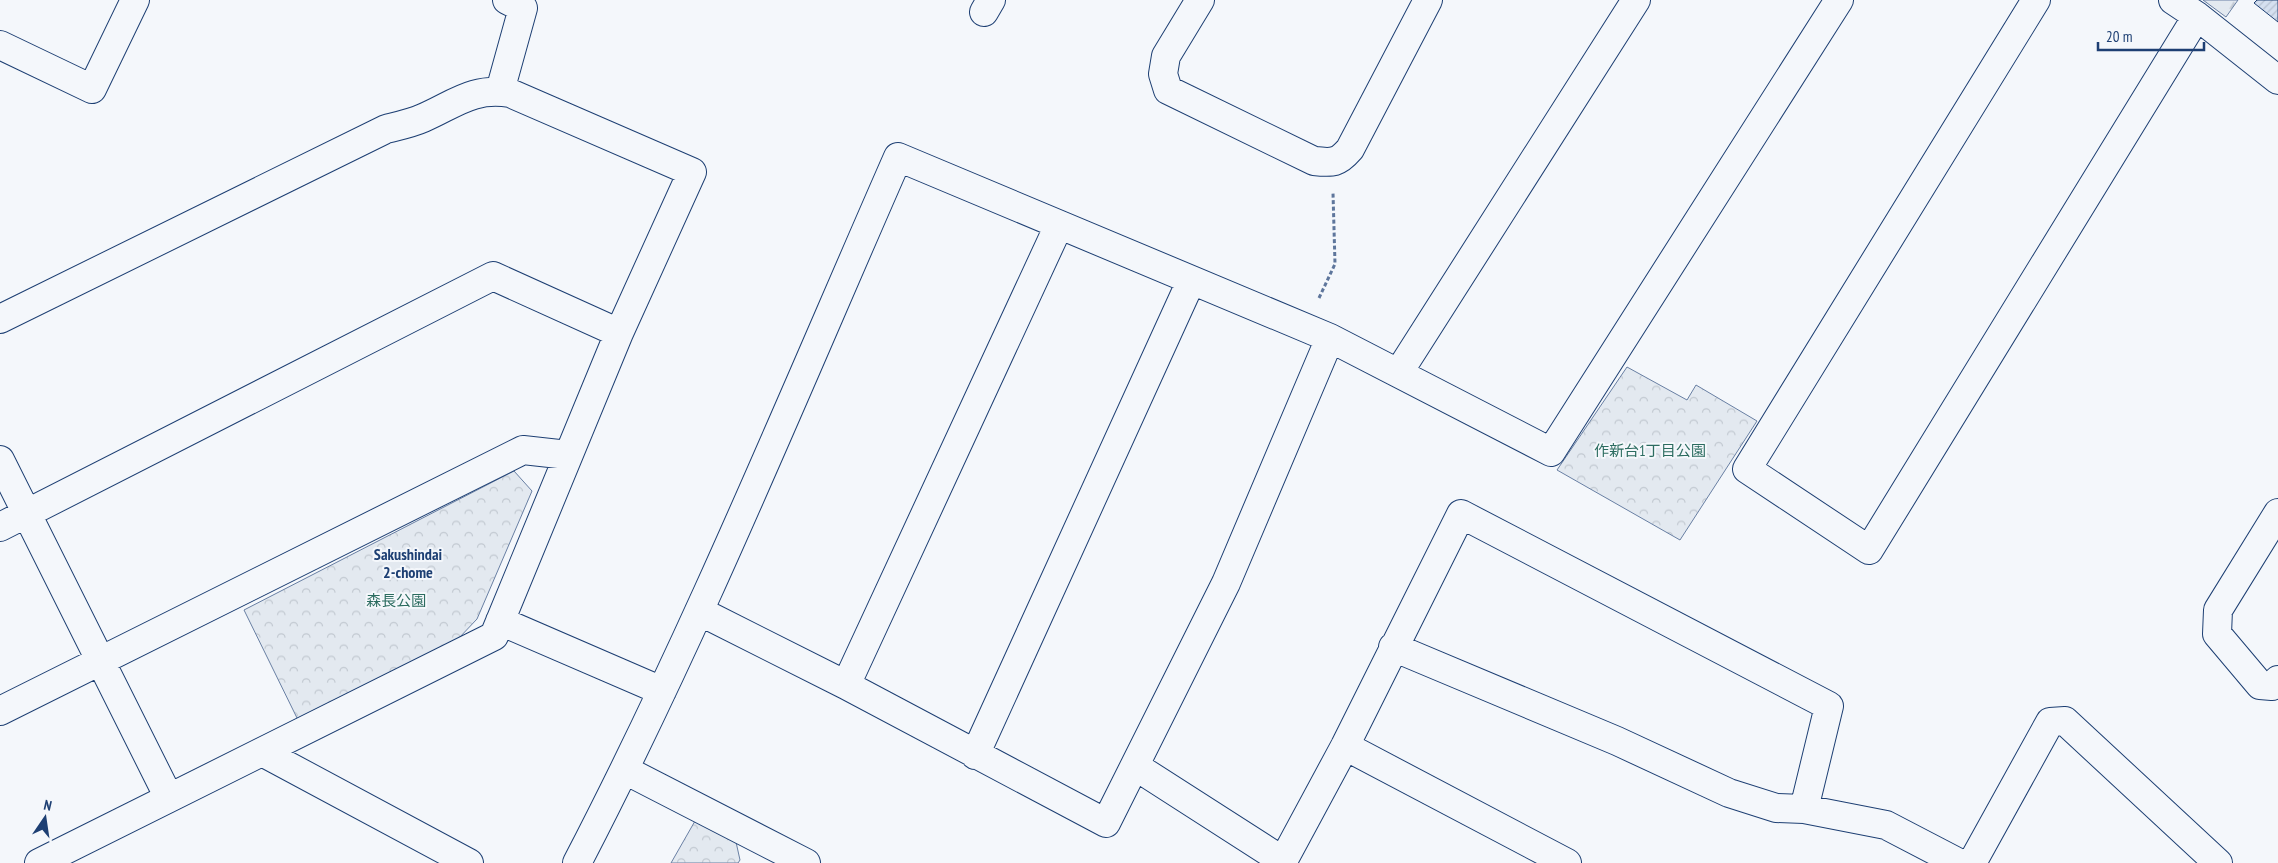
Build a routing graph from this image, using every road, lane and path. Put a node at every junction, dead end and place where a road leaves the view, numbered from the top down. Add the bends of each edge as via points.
1 (135, 0) edge
2 (507, 0) edge
3 (1200, 0) edge
4 (1428, 0) edge
5 (1636, 0) edge
6 (1839, 0) edge
7 (2036, 0) edge
8 (2173, 0) edge
9 (2197, 16) junction
10 (0, 44) edge
11 (2278, 80) edge
12 (500, 92) junction
13 (1332, 163) junction
14 (1059, 225) junction
15 (1191, 281) junction
16 (0, 318) edge
17 (1305, 328) junction
18 (619, 333) junction
19 (1330, 338) junction
20 (1399, 372) junction
21 (568, 455) junction
22 (0, 460) edge
23 (28, 513) junction
24 (2278, 513) edge
25 (0, 527) edge
26 (699, 611) junction
27 (500, 621) junction
28 (1393, 647) junction
29 (99, 661) junction
30 (2278, 680) edge
31 (846, 685) junction
32 (662, 691) junction
33 (0, 711) edge
34 (1345, 746) junction
35 (262, 752) junction
36 (975, 755) junction
37 (1135, 766) junction
38 (626, 770) junction
39 (169, 798) junction
40 (1804, 809) junction
41 (763, 853) edge
42 (1529, 854) edge
43 (1282, 862) edge
44 (40, 863) edge
45 (470, 863) edge
46 (577, 863) edge
47 (806, 863) edge
48 (1567, 863) edge
49 (1959, 863) edge
50 (1972, 863) edge
51 (2218, 863) edge

1 - 10 street via 92,89
2 - 12 street via 523,8
3 - 13 street via 1166,56 1163,74 1168,90 1314,161
4 - 13 street via 1350,149 1342,159
5 - 20 street
6 - 20 street via 1552,452
7 - 9 street via 1747,469 1869,550
8 - 9 street
9 - 11 street
12 - 16 street via 476,93 421,119 386,129
12 - 18 street via 510,93 692,172
13 - 17 path via 1334,264
14 - 15 street
14 - 26 street via 898,157
14 - 31 street
15 - 17 street
15 - 36 street
17 - 19 street
18 - 21 street
18 - 23 street via 493,276
19 - 20 street
19 - 37 street via 1226,584
21 - 27 street
21 - 29 street via 523,450
22 - 23 street
23 - 25 street
23 - 29 street
24 - 30 street via 2218,610 2216,623 2217,634 2260,685 2272,686
26 - 31 street
26 - 32 street
27 - 32 street
27 - 35 street via 494,636
28 - 34 street
28 - 40 street via 1617,741 1729,793 1776,808
28 - 40 street via 1461,514 1829,706
29 - 33 street
29 - 39 street
31 - 36 street
32 - 38 street
34 - 42 street
34 - 43 street
35 - 39 street
35 - 45 street
36 - 37 street via 1106,823
37 - 43 street
38 - 41 street
38 - 46 street
39 - 44 street
40 - 49 street via 1886,824
41 - 47 street
42 - 48 street
50 - 51 street via 2050,722 2065,721

